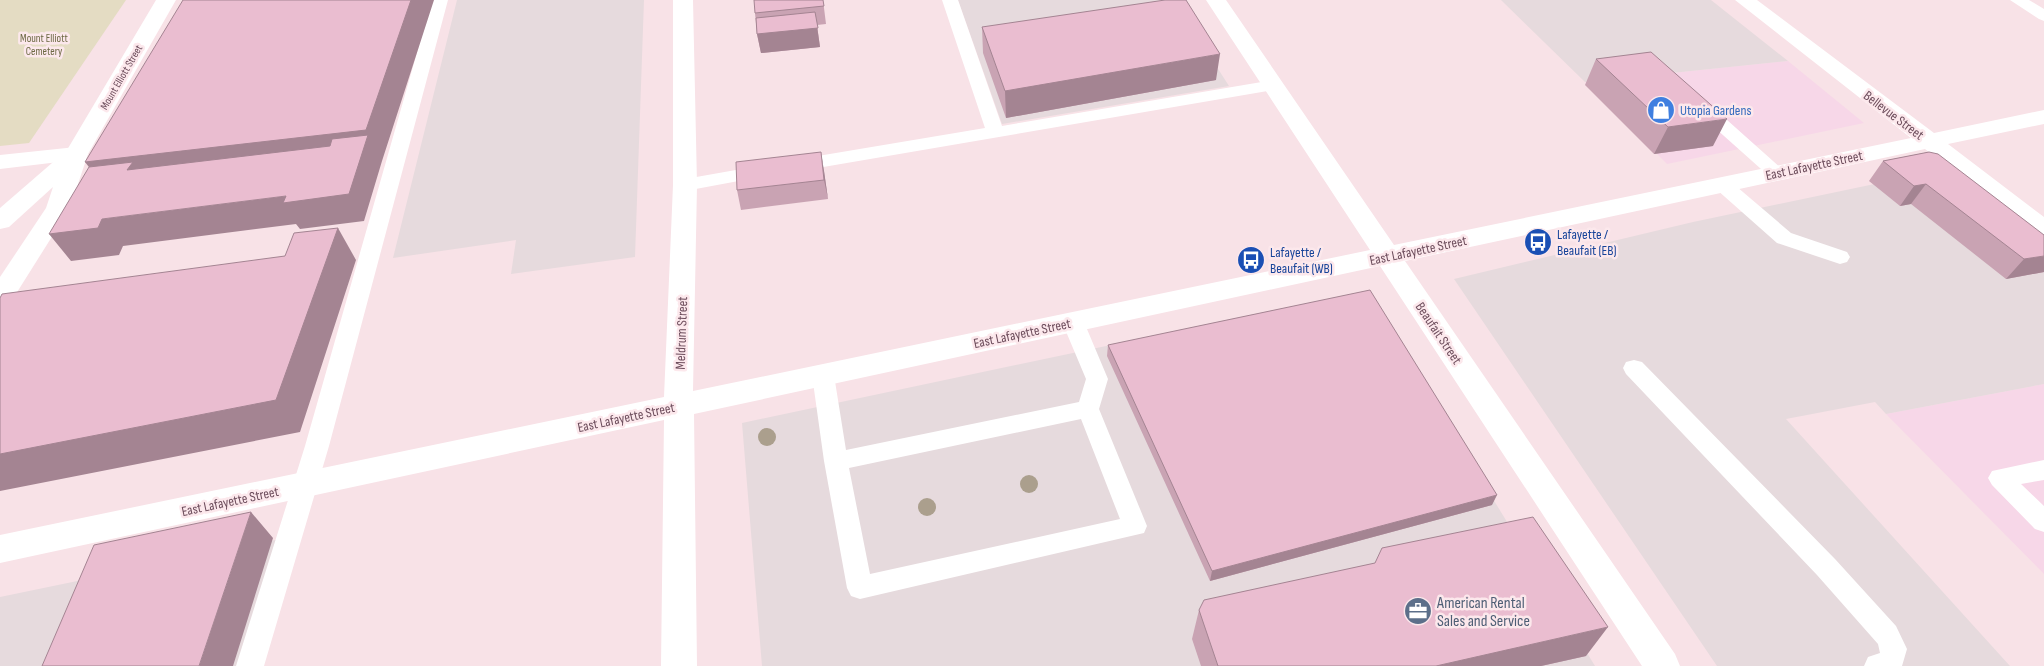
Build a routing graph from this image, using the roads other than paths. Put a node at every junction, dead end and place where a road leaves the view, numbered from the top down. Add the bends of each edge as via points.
1 (166, 0) edge
2 (440, 0) edge
3 (683, 0) edge
4 (950, 0) edge
5 (1216, 0) edge
6 (1745, 0) edge
7 (2018, 0) edge
8 (2044, 16) edge
9 (1273, 86) junction
10 (1693, 99) edge
11 (2044, 117) edge
12 (995, 132) junction
13 (1929, 141) junction
14 (76, 154) junction
15 (0, 162) edge
16 (1776, 173) junction
17 (685, 185) junction
18 (1723, 185) junction
19 (0, 221) edge
20 (2044, 229) edge
21 (1389, 256) junction
22 (1840, 257) dead end
23 (0, 298) edge
24 (1073, 322) junction
25 (1634, 368) dead end
26 (823, 375) junction
27 (680, 406) junction
28 (1088, 409) junction
29 (836, 461) junction
30 (2044, 470) edge
31 (305, 485) junction
32 (2044, 522) edge
33 (0, 549) edge
34 (250, 666) edge
35 (679, 666) edge
36 (1662, 666) edge
37 (1878, 666) edge

1 - 14 street, Mount Elliott Street
2 - 31 lane
3 - 17 street, Meldrum Street
4 - 12 lane
5 - 9 street, Beaufait Street
6 - 13 street, Bellevue Street
7 - 8 lane
9 - 12 lane
9 - 21 street, Beaufait Street
10 - 16 lane
11 - 13 street, East Lafayette Street
12 - 17 lane
13 - 16 street, East Lafayette Street
13 - 20 street, Bellevue Street
14 - 15 street
14 - 19 street, Mount Elliott Street
14 - 23 street, Mount Elliott Street via 58,208
16 - 18 street, East Lafayette Street
17 - 27 street, Meldrum Street
18 - 21 street, East Lafayette Street
18 - 22 lane via 1784,238
21 - 24 street, East Lafayette Street
21 - 36 street, Beaufait Street
24 - 26 street, East Lafayette Street
24 - 28 lane via 1097,379
25 - 37 lane via 1887,635 1894,646 1894,657 1889,664
26 - 27 street, East Lafayette Street
26 - 29 lane
27 - 31 street, East Lafayette Street
27 - 35 street, Meldrum Street
28 - 29 lane
28 - 29 lane via 1134,526 860,588
30 - 32 lane via 2000,478
31 - 33 street, East Lafayette Street
31 - 34 lane

